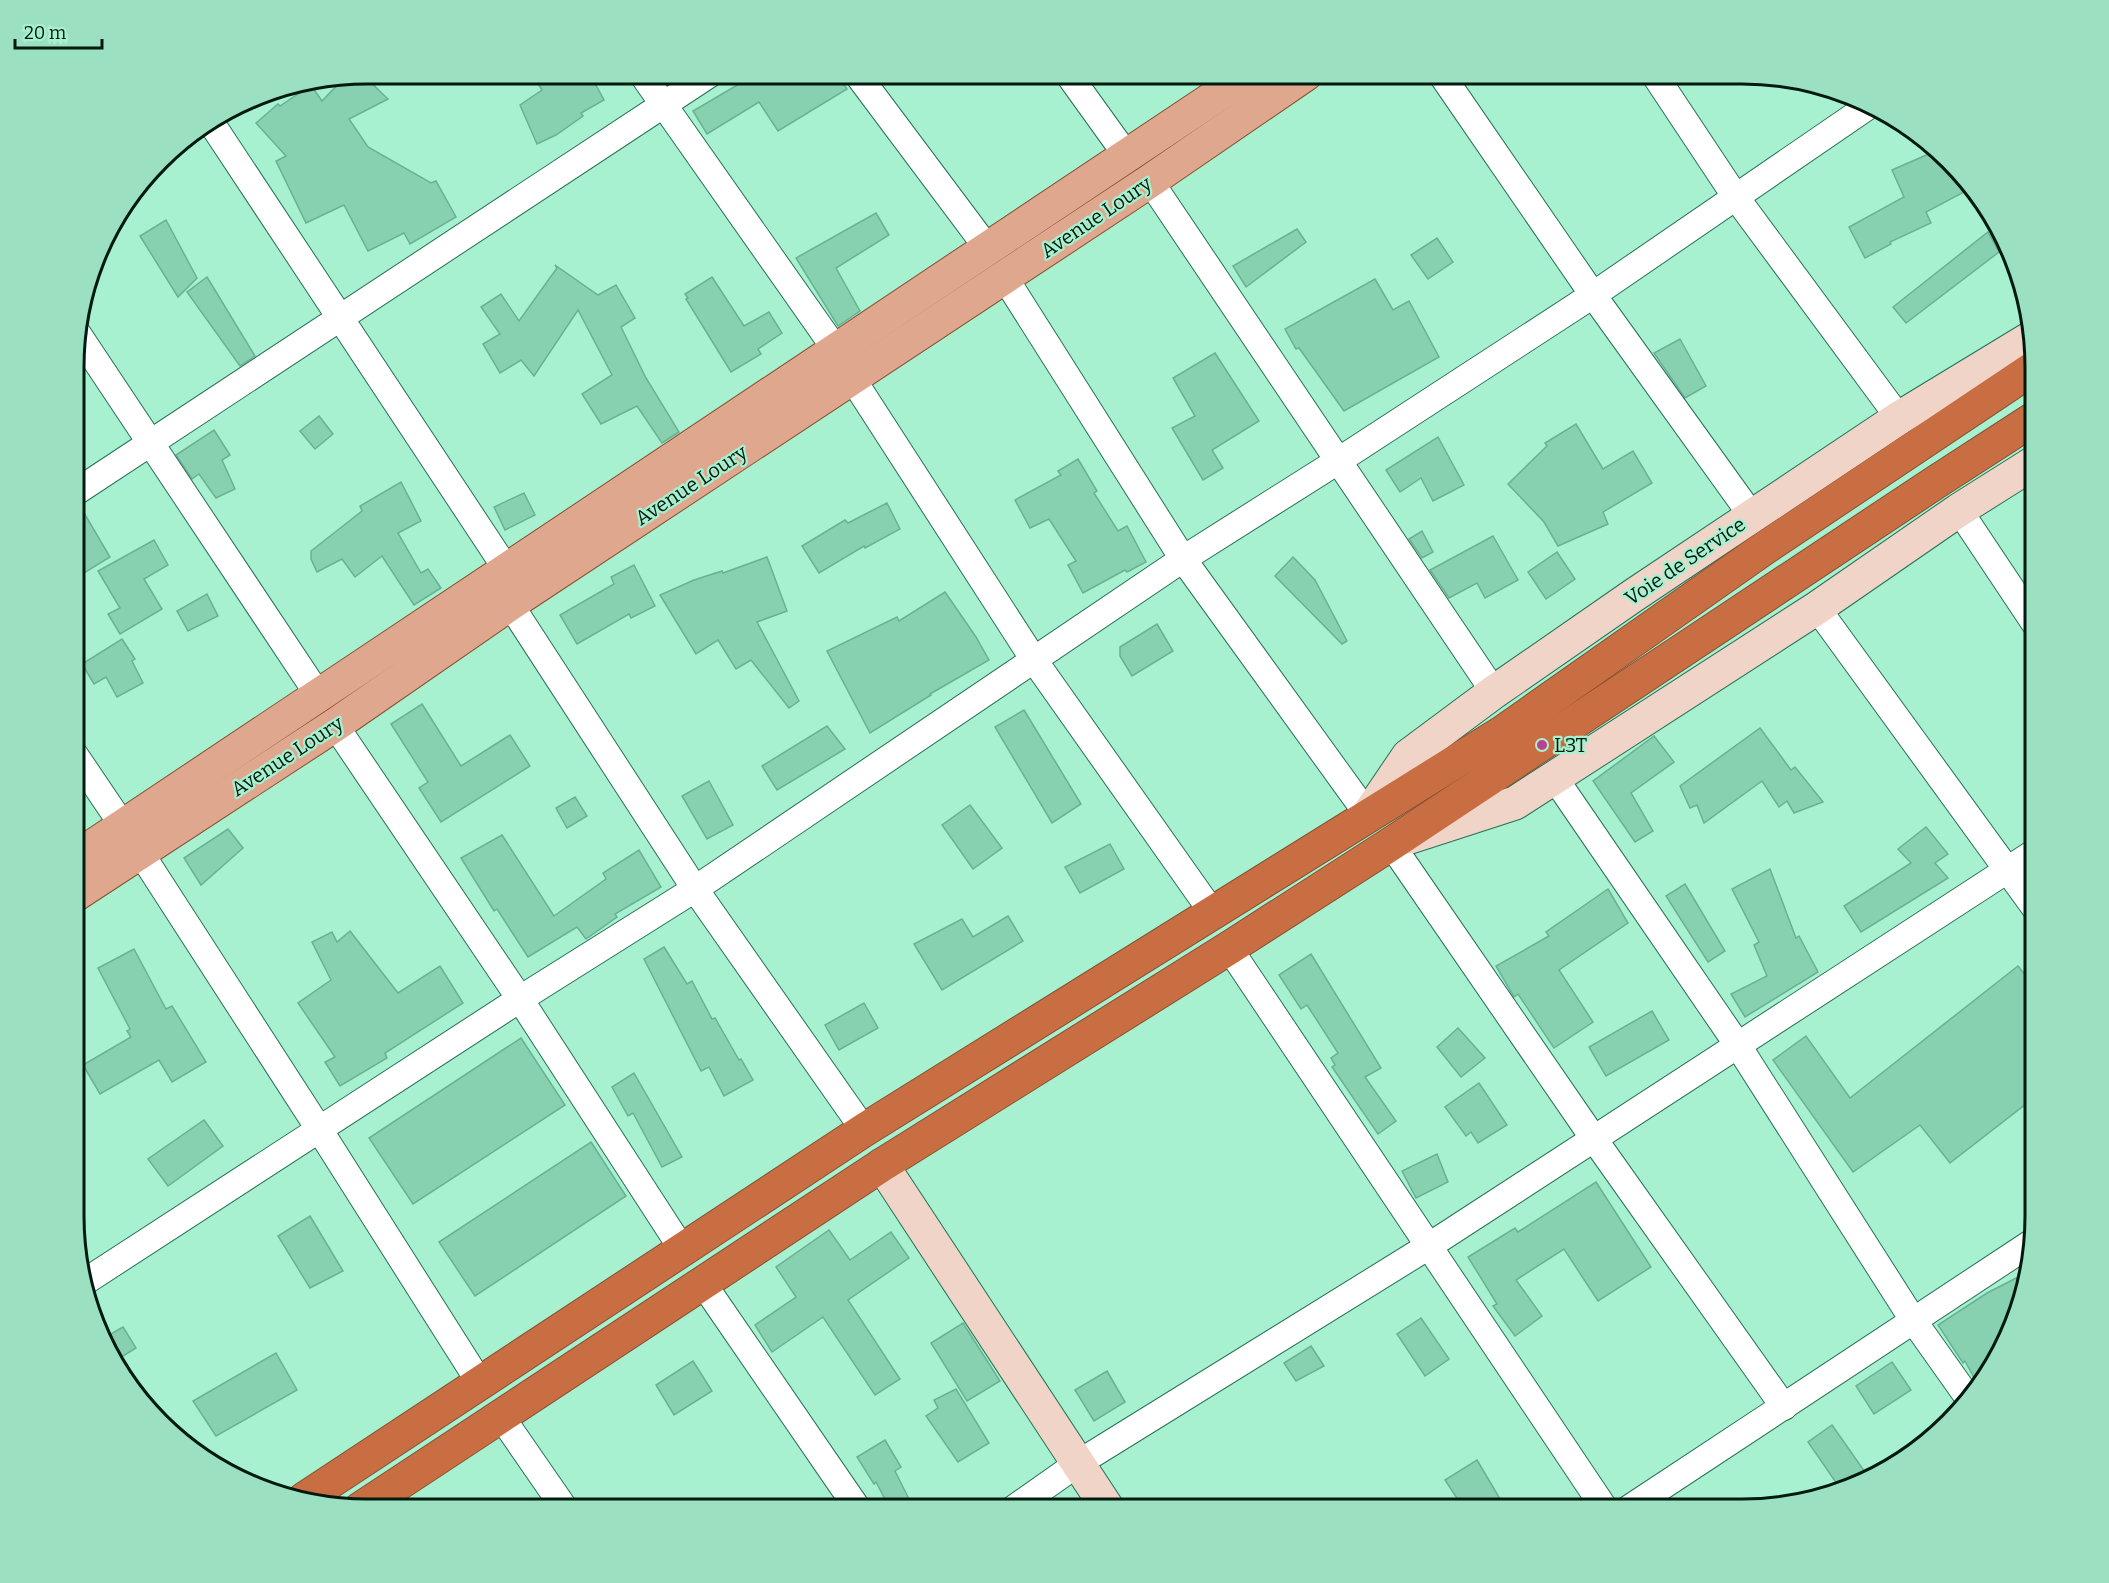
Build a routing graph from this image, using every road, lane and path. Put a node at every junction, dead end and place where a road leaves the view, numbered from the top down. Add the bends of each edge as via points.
1 (649, 84) edge
2 (695, 84) edge
3 (864, 84) edge
4 (1075, 84) edge
5 (1234, 84) edge
6 (1291, 84) edge
7 (1448, 84) edge
8 (1661, 84) edge
9 (664, 104) junction
10 (1861, 110) edge
11 (215, 129) edge
12 (1127, 156) junction
13 (1150, 181) junction
14 (1735, 196) junction
15 (988, 249) junction
16 (1005, 278) junction
17 (1593, 295) junction
18 (340, 317) junction
19 (2024, 342) edge
20 (85, 345) edge
21 (836, 350) junction
22 (2025, 374) edge
23 (852, 378) junction
24 (1899, 418) junction
25 (2025, 425) edge
26 (151, 444) junction
27 (1338, 461) junction
28 (2025, 468) edge
29 (84, 487) edge
30 (1959, 510) junction
31 (1752, 516) junction
32 (1184, 559) junction
33 (507, 570) junction
34 (510, 604) junction
35 (1817, 608) junction
36 (2025, 609) edge
37 (1034, 660) junction
38 (1494, 692) junction
39 (319, 696) junction
40 (335, 725) junction
41 (84, 768) edge
42 (1554, 777) junction
43 (1368, 815) junction
44 (132, 839) junction
45 (1391, 844) junction
46 (84, 855) edge
47 (2025, 859) edge
48 (2009, 869) junction
49 (84, 886) edge
50 (695, 889) junction
51 (2025, 893) edge
52 (1212, 912) junction
53 (1229, 948) junction
54 (520, 999) junction
55 (1737, 1044) junction
56 (319, 1129) junction
57 (864, 1130) junction
58 (1594, 1139) junction
59 (882, 1165) junction
60 (1429, 1246) junction
61 (2023, 1248) edge
62 (682, 1249) junction
63 (91, 1278) edge
64 (702, 1282) junction
65 (1913, 1320) junction
66 (480, 1383) junction
67 (1964, 1392) edge
68 (1784, 1407) junction
69 (500, 1415) junction
70 (1077, 1464) junction
71 (312, 1494) edge
72 (375, 1499) edge
73 (558, 1499) edge
74 (851, 1499) edge
75 (1027, 1499) edge
76 (1101, 1499) edge
77 (1598, 1499) edge
78 (1643, 1499) edge

1 - 9 street
2 - 9 street
3 - 15 street
4 - 12 street
5 - 12 main road, Avenue Loury
6 - 13 main road, Avenue Loury
7 - 17 street
8 - 14 street
9 - 18 street
9 - 21 street
10 - 14 street
11 - 18 street
12 - 15 main road, Avenue Loury
13 - 16 main road, Avenue Loury
13 - 27 street
14 - 17 street
14 - 24 street
15 - 21 main road, Avenue Loury
16 - 23 main road, Avenue Loury
16 - 32 street
17 - 27 street
17 - 31 street
18 - 26 street
18 - 33 street
19 - 24 main road, Voie de Service
20 - 26 street
21 - 33 main road, Avenue Loury
22 - 43 highway via 1775,540 1503,732
23 - 34 main road, Avenue Loury
23 - 37 street
24 - 31 main road, Voie de Service
25 - 45 highway
26 - 29 street
26 - 39 street
27 - 32 street
27 - 38 street
28 - 30 main road
30 - 35 main road
30 - 36 street
31 - 38 main road, Voie de Service
32 - 37 street
32 - 43 street
33 - 39 main road, Avenue Loury
34 - 40 main road, Avenue Loury
34 - 50 street
35 - 42 main road
35 - 48 street
37 - 50 street
37 - 52 street
38 - 43 main road, Voie de Service via 1408,756
39 - 44 main road, Avenue Loury
40 - 44 main road, Avenue Loury
40 - 54 street
41 - 44 street
42 - 45 main road via 1515,803
42 - 55 street
43 - 52 highway
44 - 46 main road, Avenue Loury
44 - 49 main road, Avenue Loury
44 - 56 street
45 - 53 highway
45 - 58 street
47 - 48 street
48 - 51 street
48 - 55 street
50 - 54 street
50 - 57 street
52 - 57 highway
53 - 59 highway
53 - 60 street
54 - 56 street
54 - 62 street
55 - 58 street
55 - 65 street
56 - 63 street
56 - 66 street
57 - 62 highway
58 - 60 street
58 - 68 street
59 - 64 highway
59 - 70 main road
60 - 70 street
60 - 77 street
61 - 65 street
62 - 66 highway
64 - 69 highway
64 - 74 street
65 - 67 street
65 - 68 street
66 - 71 highway
68 - 78 street
69 - 72 highway
69 - 73 street
70 - 75 street
70 - 76 main road

